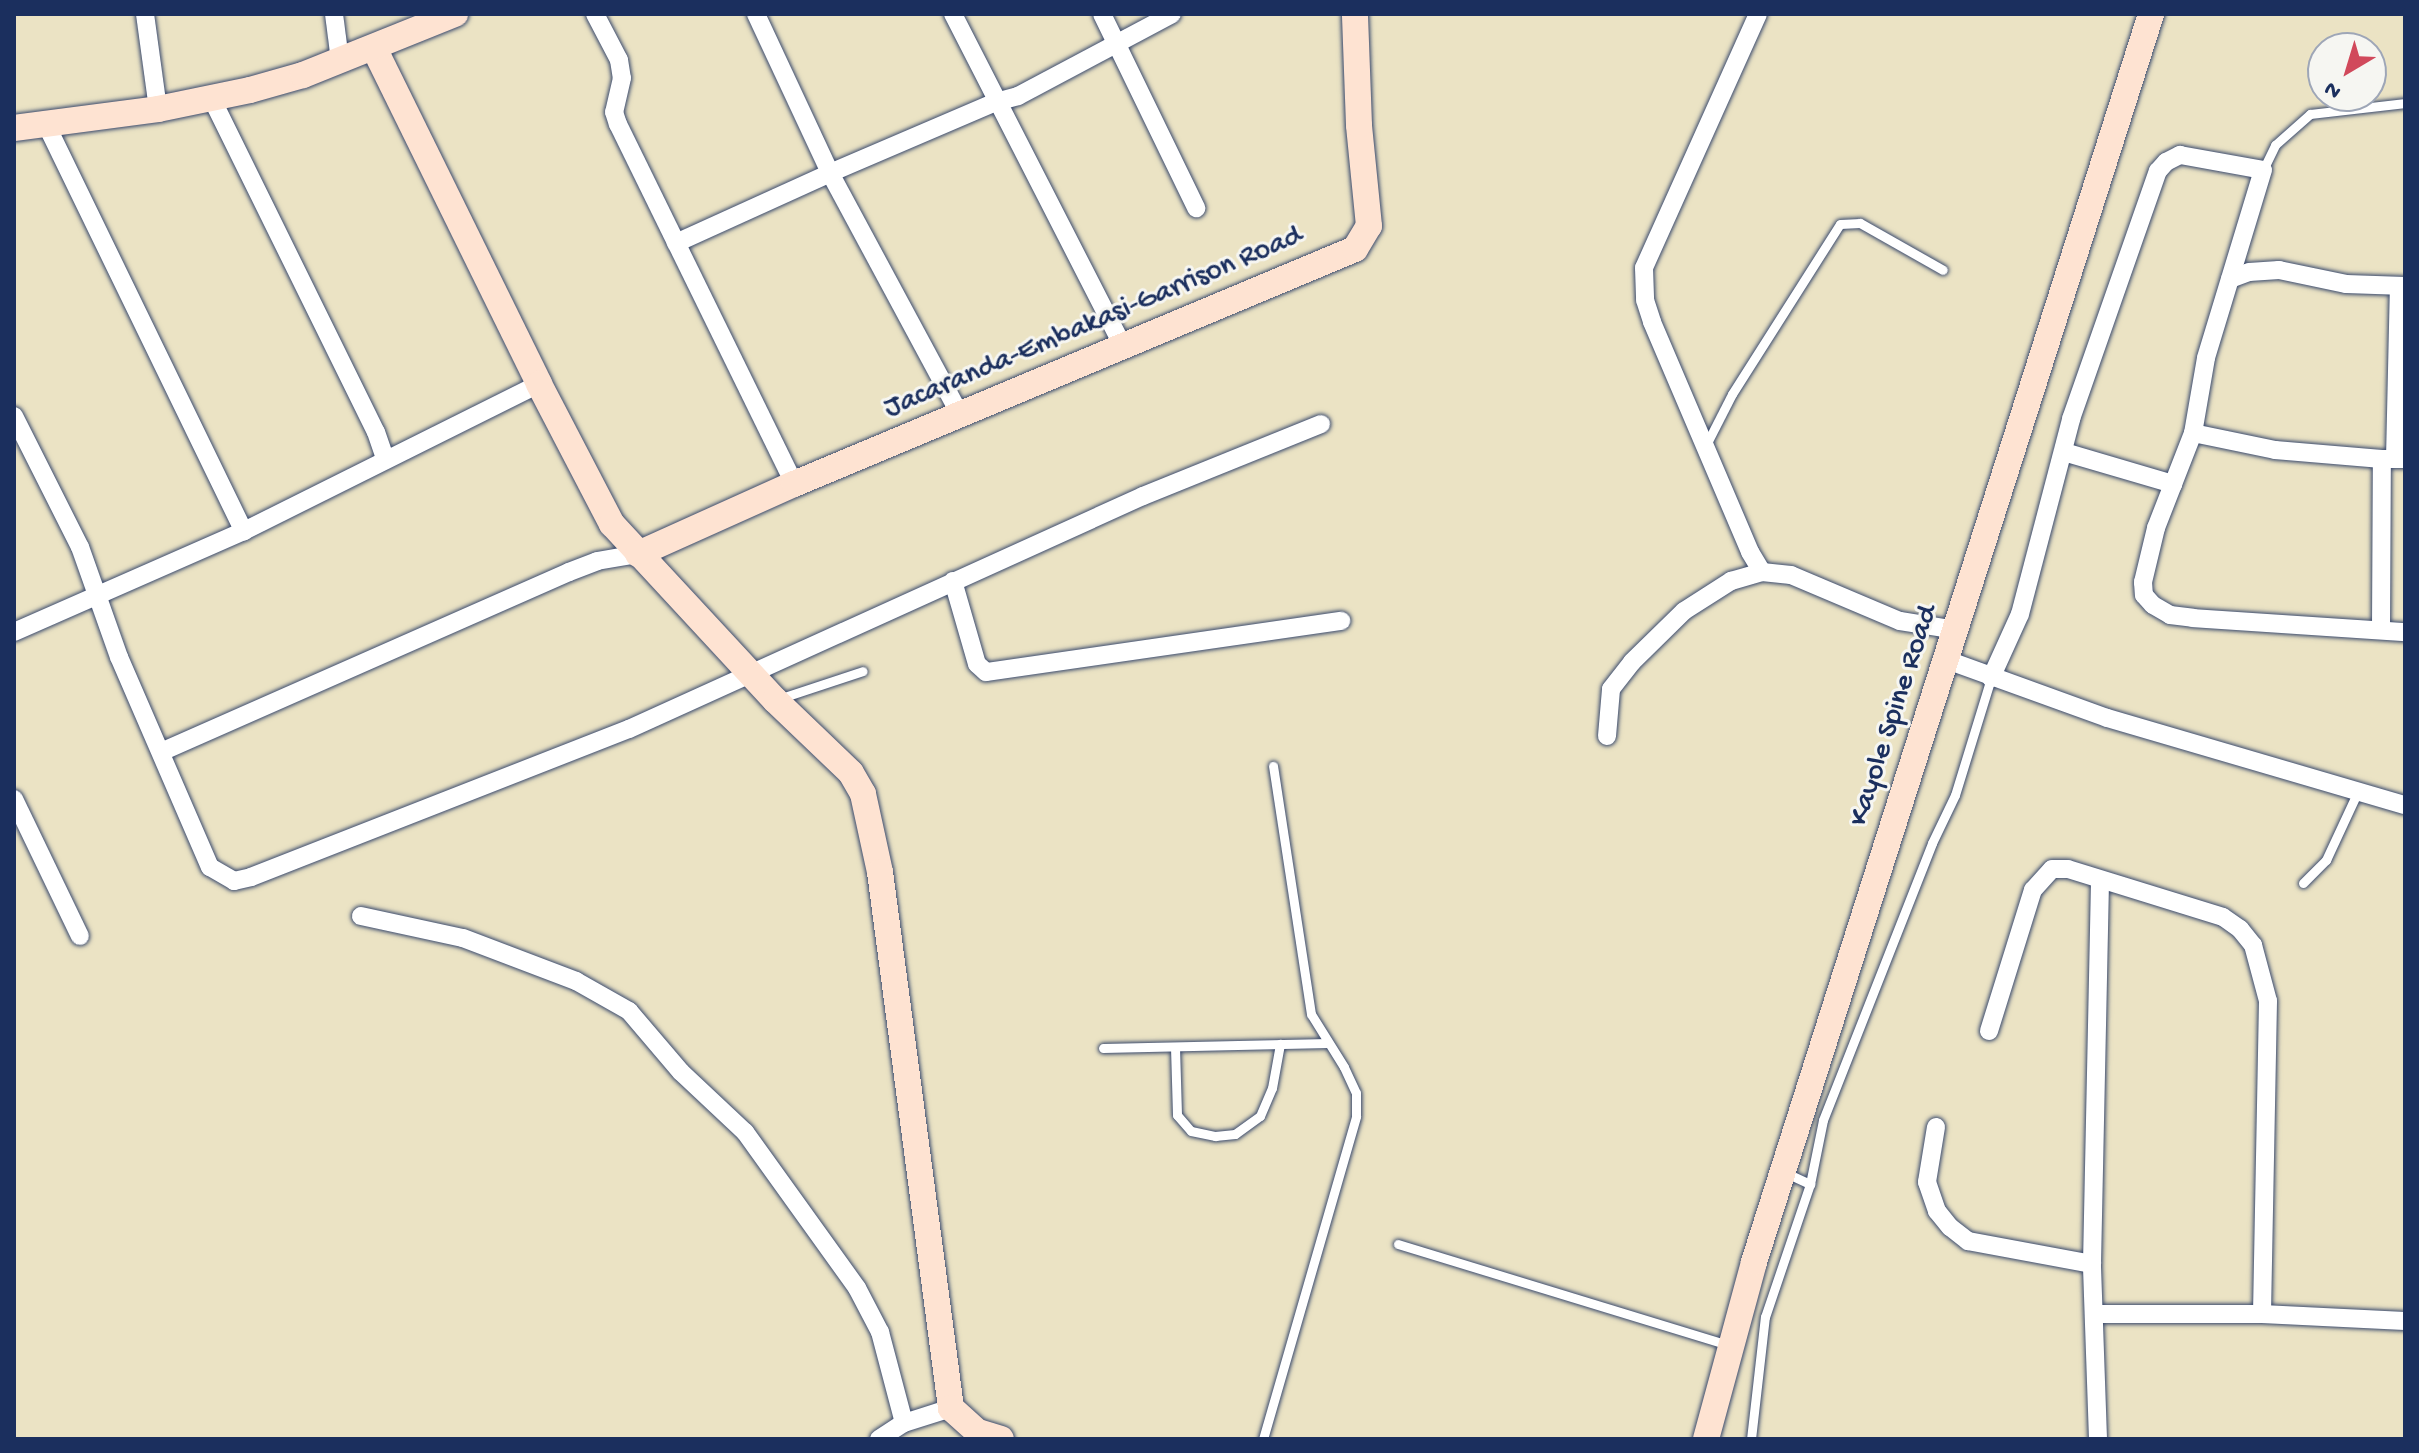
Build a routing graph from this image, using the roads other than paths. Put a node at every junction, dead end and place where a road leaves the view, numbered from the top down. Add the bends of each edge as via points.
1 (145, 14) edge
2 (334, 14) edge
3 (455, 14) edge
4 (595, 14) edge
5 (756, 14) edge
6 (953, 14) edge
7 (1102, 14) edge
8 (1172, 14) edge
9 (1355, 14) edge
10 (1758, 14) edge
11 (2151, 14) edge
12 (1114, 46) junction
13 (374, 48) junction
14 (340, 60) junction
15 (212, 99) junction
16 (996, 102) junction
17 (2405, 103) edge
18 (158, 109) junction
19 (46, 124) junction
20 (14, 128) edge
21 (2263, 170) junction
22 (830, 173) junction
23 (1196, 208) dead end
24 (676, 243) junction
25 (1943, 270) dead end
26 (2230, 279) junction
27 (2402, 286) edge
28 (1123, 346) junction
29 (539, 384) junction
30 (960, 414) junction
31 (14, 416) edge
32 (1321, 424) dead end
33 (2193, 433) junction
34 (1706, 445) junction
35 (2064, 452) junction
36 (385, 458) junction
37 (2394, 459) edge
38 (794, 484) junction
39 (2173, 484) junction
40 (244, 531) junction
41 (638, 554) junction
42 (1762, 572) junction
43 (953, 581) junction
44 (98, 595) junction
45 (1341, 621) dead end
46 (2381, 628) junction
47 (1957, 630) junction
48 (14, 632) edge
49 (2405, 632) edge
50 (1947, 660) junction
51 (863, 671) dead end
52 (753, 675) junction
53 (1991, 678) junction
54 (775, 700) junction
55 (1607, 736) dead end
56 (161, 752) junction
57 (1273, 766) dead end
58 (2358, 791) junction
59 (14, 799) edge
60 (2405, 805) edge
61 (2100, 881) junction
62 (2303, 883) dead end
63 (361, 916) dead end
64 (80, 936) dead end
65 (1989, 1031) dead end
66 (1328, 1043) junction
67 (1280, 1044) junction
68 (1175, 1047) junction
69 (1103, 1048) dead end
70 (1936, 1127) dead end
71 (1783, 1171) junction
72 (1810, 1184) junction
73 (1398, 1244) dead end
74 (2092, 1264) junction
75 (2096, 1314) junction
76 (2262, 1314) junction
77 (2405, 1321) edge
78 (1733, 1346) junction
79 (951, 1408) junction
80 (904, 1423) junction
81 (879, 1439) edge
82 (1001, 1439) edge
83 (1263, 1439) edge
84 (1706, 1439) edge
85 (1751, 1439) edge
86 (2098, 1439) edge

1 - 18 street
2 - 14 street
3 - 13 street
4 - 24 street via 619,60 622,78 614,112
5 - 22 street
6 - 16 street
7 - 12 street
8 - 12 street
9 - 28 street, Jacaranda-Embakasi-Garrison Road via 1369,208 1363,240 1355,249
10 - 34 street via 1644,268 1652,322
11 - 47 street, Kayole Spine Road
12 - 16 street via 1018,96
12 - 23 street
13 - 14 street
13 - 29 street
14 - 15 street
15 - 18 street
15 - 36 street
16 - 22 street
16 - 28 street
17 - 21 lane via 2310,114 2275,145
18 - 19 street
19 - 20 street
19 - 40 street
21 - 26 street
21 - 35 street via 2180,155 2158,171
22 - 24 street
22 - 30 street
24 - 38 street
25 - 34 lane via 1860,223 1840,224 1732,394
26 - 27 street via 2279,270 2346,284
26 - 33 street via 2206,358
27 - 37 street
28 - 30 street, Jacaranda-Embakasi-Garrison Road
29 - 36 street
29 - 41 street via 612,524
30 - 38 street, Jacaranda-Embakasi-Garrison Road
31 - 44 street via 80,547
32 - 43 street
33 - 37 street via 2275,450
33 - 39 street
34 - 42 street
35 - 39 street
35 - 53 street via 2020,614
36 - 40 street
37 - 46 street
38 - 41 street, Jacaranda-Embakasi-Garrison Road
39 - 46 street via 2143,582 2144,595 2153,605 2170,615 2234,622
40 - 44 street
41 - 52 street
41 - 56 street via 569,572
42 - 47 street via 1791,575 1900,621
42 - 55 street via 1731,581 1684,611 1632,662 1611,689
43 - 45 street via 977,664 986,672
43 - 52 street
44 - 48 street
44 - 56 street
46 - 49 street
47 - 50 street, Kayole Spine Road
50 - 53 street
50 - 71 street, Kayole Spine Road
51 - 54 lane
52 - 54 street
52 - 56 street via 629,729 234,881 210,867
53 - 58 street via 2107,718
53 - 72 lane via 1955,795 1823,1120
54 - 79 street via 851,773 872,822
57 - 66 lane via 1311,1014
58 - 60 street
58 - 62 lane via 2326,860
59 - 64 street
61 - 65 street via 2068,869 2052,869 2041,877
61 - 74 street
61 - 76 street via 2223,917 2253,945 2268,1001 2269,1038
63 - 80 street via 463,938 576,981 629,1011 681,1072 745,1132 857,1288 880,1332
66 - 67 lane
66 - 83 lane via 1356,1093 1356,1116
67 - 68 lane
67 - 68 lane via 1272,1088 1260,1116 1235,1134 1215,1136 1191,1131 1177,1115
68 - 69 lane
70 - 74 street via 1927,1182 1937,1211 1950,1227 1968,1241
71 - 72 lane
71 - 78 street, Kayole Spine Road
72 - 85 lane via 1765,1317
73 - 78 lane
74 - 75 street
75 - 76 street
75 - 86 street
76 - 77 street
78 - 84 street, Kayole Spine Road
79 - 80 street
79 - 82 street via 978,1432
80 - 81 street

